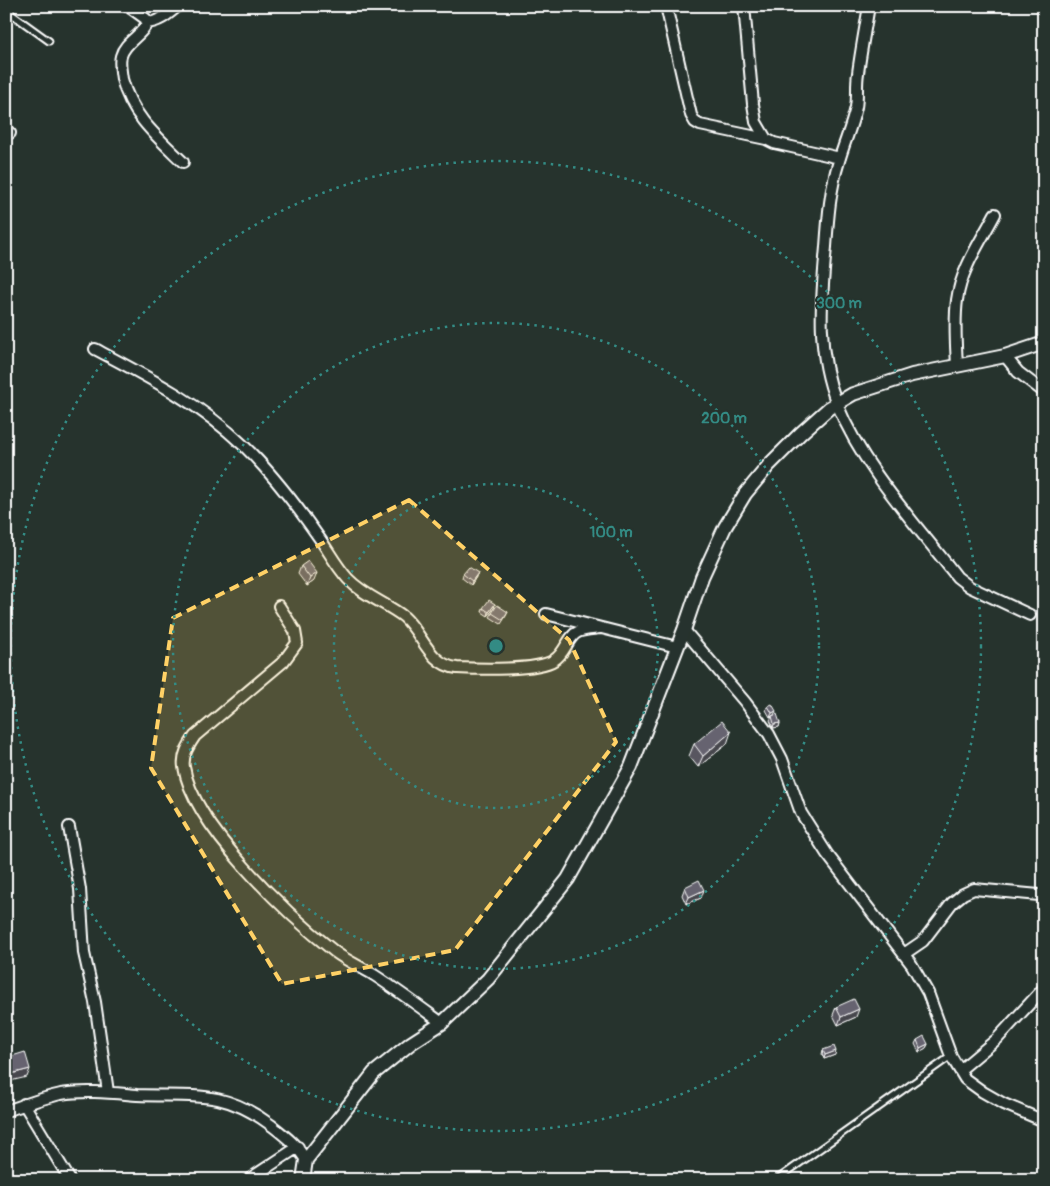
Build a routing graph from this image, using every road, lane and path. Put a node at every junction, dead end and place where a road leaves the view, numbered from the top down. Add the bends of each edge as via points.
1 (128, 6) edge
2 (178, 6) edge
3 (666, 6) edge
4 (744, 6) edge
5 (869, 6) edge
6 (6, 10) edge
7 (147, 23) junction
8 (49, 41) dead end
9 (766, 139) junction
10 (840, 158) junction
11 (183, 162) dead end
12 (995, 214) dead end
13 (1044, 343) edge
14 (95, 349) dead end
15 (1005, 356) junction
16 (956, 366) junction
17 (1044, 392) edge
18 (837, 403) junction
19 (279, 606) dead end
20 (546, 614) dead end
21 (1030, 615) dead end
22 (600, 628) junction
23 (684, 630) junction
24 (677, 648) junction
25 (69, 827) dead end
26 (1039, 895) dead end
27 (904, 954) junction
28 (1044, 988) edge
29 (442, 1023) junction
30 (950, 1056) junction
31 (960, 1070) junction
32 (108, 1092) junction
33 (24, 1104) junction
34 (6, 1111) edge
35 (1044, 1120) edge
36 (298, 1147) junction
37 (306, 1160) junction
38 (70, 1180) edge
39 (248, 1180) edge
40 (303, 1180) edge
41 (776, 1180) edge

1 - 7 street
2 - 7 street via 162,19
3 - 9 street via 695,122
4 - 9 street via 752,104 756,122
5 - 10 street via 857,76 856,105
6 - 8 lane
7 - 11 street via 122,55 124,87 150,131
9 - 10 street
10 - 18 street via 832,191 821,316 824,363
12 - 16 street via 968,264 957,298
13 - 15 street
14 - 22 street via 190,402 243,445 297,508 349,580 404,617 433,655 446,665 479,668 543,665 564,651 575,633
15 - 16 street
15 - 17 street via 1018,372
16 - 18 street via 880,384
18 - 21 street via 860,447 895,498 957,577 970,587
18 - 23 street via 800,433 745,494 725,527 702,577
19 - 29 street via 295,631 297,643 283,662 195,736 186,750 183,766 188,783 200,808 238,860 303,925 337,953
20 - 22 street
22 - 24 street
23 - 24 street
23 - 27 street via 769,734 782,759 801,813 827,854
24 - 29 street via 631,766 568,879 494,972
25 - 32 street via 80,889 84,953 95,1002
26 - 27 street via 974,889 952,903 923,941
27 - 30 street via 928,993
28 - 31 street via 997,1039
29 - 37 street via 374,1073
30 - 31 street
30 - 41 lane
31 - 35 street via 965,1079 983,1092
32 - 33 street via 61,1094
32 - 36 street via 226,1100 259,1116
33 - 34 street
33 - 38 street
36 - 37 street
36 - 39 street
37 - 40 street

